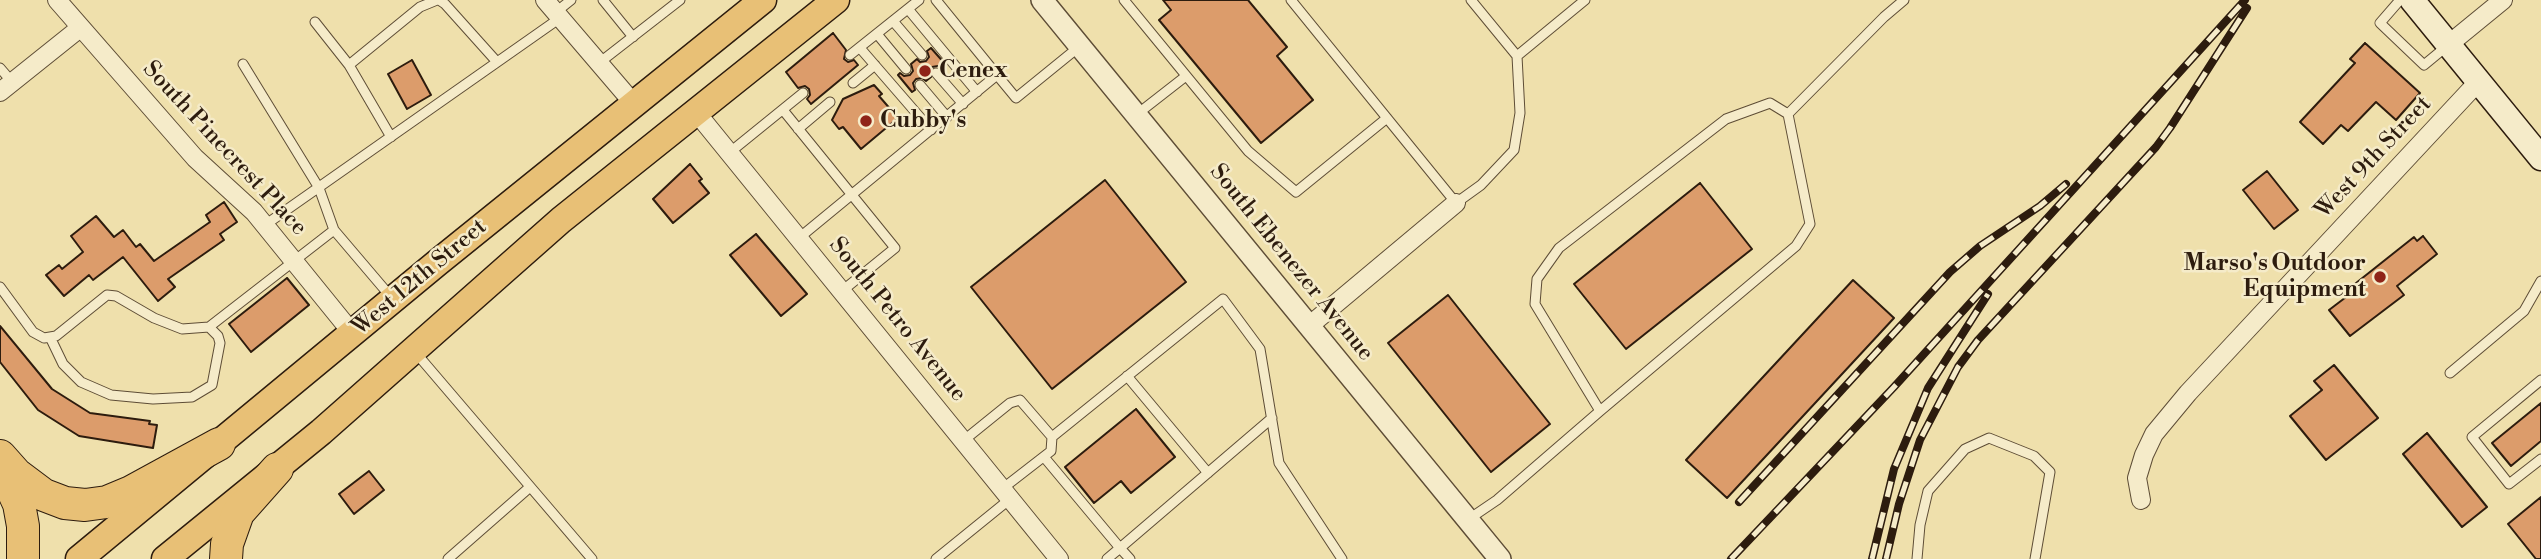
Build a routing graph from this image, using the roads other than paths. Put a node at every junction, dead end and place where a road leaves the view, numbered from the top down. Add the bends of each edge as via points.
1 (58, 0) edge
2 (438, 0) edge
3 (572, 0) edge
4 (604, 0) edge
5 (680, 0) edge
6 (836, 0) edge
7 (919, 0) edge
8 (936, 0) edge
9 (1042, 0) edge
10 (1124, 0) edge
11 (1291, 0) edge
12 (1471, 0) edge
13 (1585, 0) edge
14 (1904, 0) edge
15 (2400, 0) edge
16 (2412, 0) edge
17 (2502, 0) edge
18 (751, 6) edge
19 (908, 9) junction
20 (554, 10) edge
21 (893, 21) junction
22 (315, 22) dead end
23 (80, 28) junction
24 (877, 34) junction
25 (633, 37) junction
26 (2448, 45) junction
27 (1080, 46) junction
28 (860, 48) junction
29 (850, 55) dead end
30 (922, 55) dead end
31 (1517, 56) junction
32 (497, 62) junction
33 (599, 63) junction
34 (243, 64) dead end
35 (349, 65) junction
36 (875, 65) junction
37 (0, 68) edge
38 (906, 69) dead end
39 (936, 73) dead end
40 (997, 75) junction
41 (1186, 76) junction
42 (2479, 82) junction
43 (853, 83) dead end
44 (920, 85) dead end
45 (6, 87) edge
46 (977, 92) junction
47 (803, 93) dead end
48 (830, 102) dead end
49 (634, 104) junction
50 (962, 104) junction
51 (783, 110) junction
52 (696, 113) junction
53 (1788, 114) junction
54 (1136, 115) junction
55 (947, 117) junction
56 (1387, 118) junction
57 (798, 129) junction
58 (931, 130) junction
59 (391, 137) junction
60 (729, 153) junction
61 (2541, 158) edge
62 (319, 188) junction
63 (852, 195) junction
64 (1456, 202) junction
65 (265, 225) junction
66 (334, 230) junction
67 (799, 238) junction
68 (294, 260) junction
69 (2541, 281) edge
70 (0, 287) edge
71 (842, 291) junction
72 (393, 300) junction
73 (1309, 326) junction
74 (209, 327) junction
75 (353, 334) junction
76 (50, 337) junction
77 (413, 349) junction
78 (2450, 373) dead end
79 (1127, 376) junction
80 (2541, 380) edge
81 (1600, 411) junction
82 (1272, 418) junction
83 (1052, 437) junction
84 (963, 441) junction
85 (219, 444) junction
86 (0, 456) edge
87 (1044, 457) junction
88 (2541, 459) edge
89 (0, 464) edge
90 (277, 468) junction
91 (1208, 473) junction
92 (530, 487) junction
93 (1006, 494) junction
94 (2141, 500) dead end
95 (1468, 520) junction
96 (1120, 548) junction
97 (23, 559) edge
98 (79, 559) edge
99 (165, 559) edge
100 (226, 559) edge
101 (449, 559) edge
102 (592, 559) edge
103 (936, 559) edge
104 (1059, 559) edge
105 (1107, 559) edge
106 (1130, 559) edge
107 (1342, 559) edge
108 (1500, 559) edge
109 (1917, 559) edge
110 (2035, 559) edge

1 - 23 street, South Pinecrest Place
2 - 32 lane
2 - 35 lane via 420,7
3 - 20 lane
4 - 25 lane
5 - 25 lane
6 - 52 main road, West 12th Street
7 - 19 lane
8 - 40 lane
9 - 27 street, South Ebenezer Avenue
10 - 41 lane
11 - 56 lane
12 - 31 lane
13 - 31 lane
14 - 53 lane
15 - 26 lane via 2380,23 2424,65
16 - 26 main road
17 - 26 street
18 - 49 main road, West 12th Street
19 - 21 lane
19 - 46 lane
20 - 32 lane
20 - 33 street
21 - 24 lane
21 - 30 lane
22 - 35 lane
23 - 45 street
23 - 65 street, South Pinecrest Place via 195,159
24 - 28 lane
24 - 38 lane
25 - 33 lane
26 - 42 main road
27 - 40 lane via 1016,98
27 - 54 street, South Ebenezer Avenue
28 - 29 lane
28 - 36 lane
31 - 64 lane via 1520,113 1514,150 1481,185
32 - 59 lane
33 - 49 street
34 - 62 lane
35 - 59 lane
36 - 43 lane
36 - 58 lane
37 - 45 lane
39 - 50 lane
40 - 46 lane
41 - 54 lane
41 - 56 lane via 1248,151 1296,192
42 - 61 main road
42 - 94 street, West 9th Street via 2154,434 2137,478
44 - 55 lane
46 - 50 lane
47 - 51 lane
48 - 57 lane
49 - 72 main road, West 12th Street
50 - 55 lane
51 - 57 lane
51 - 60 lane
52 - 60 street, South Petro Avenue
52 - 77 main road, West 12th Street via 561,220
53 - 81 lane via 1810,224 1796,246
53 - 81 lane via 1770,103 1726,119 1559,248 1537,279 1535,304
54 - 73 street, South Ebenezer Avenue
55 - 58 lane
56 - 64 lane
57 - 63 lane
58 - 63 lane
59 - 62 lane
60 - 67 street, South Petro Avenue
62 - 65 lane
62 - 66 lane
63 - 67 lane
63 - 71 lane via 895,248
64 - 73 street
65 - 68 street, South Pinecrest Place
66 - 68 lane
66 - 72 lane
67 - 71 street, South Petro Avenue
68 - 74 lane
68 - 75 street, South Pinecrest Place
69 - 78 lane via 2524,311
70 - 76 lane via 33,332
71 - 84 street, South Petro Avenue
72 - 75 main road, West 12th Street
73 - 95 street, South Ebenezer Avenue
74 - 76 lane via 182,329 142,313 116,296 107,296
74 - 76 lane via 220,343 212,385 192,397 179,398 111,395 81,382 63,364
75 - 85 main road, West 12th Street
77 - 90 main road, West 12th Street
77 - 92 lane
79 - 82 lane via 1223,299 1260,349
79 - 83 lane
79 - 91 lane
80 - 88 lane via 2472,437 2509,484
81 - 95 lane
82 - 91 lane
82 - 107 lane via 1279,463
83 - 84 lane via 1020,400
83 - 87 lane via 1051,451
84 - 93 street, South Petro Avenue
85 - 86 highway via 131,492 85,505 44,495
85 - 98 main road, West 12th Street
87 - 93 lane
87 - 96 lane
89 - 97 highway via 19,504
90 - 99 main road, West 12th Street
90 - 100 highway via 238,513
91 - 96 lane
92 - 101 lane
92 - 102 lane
93 - 103 lane
93 - 104 street, South Petro Avenue
95 - 108 street, South Ebenezer Avenue
96 - 105 lane
96 - 106 lane
109 - 110 lane via 1928,491 1965,449 1989,438 2034,456 2050,472

